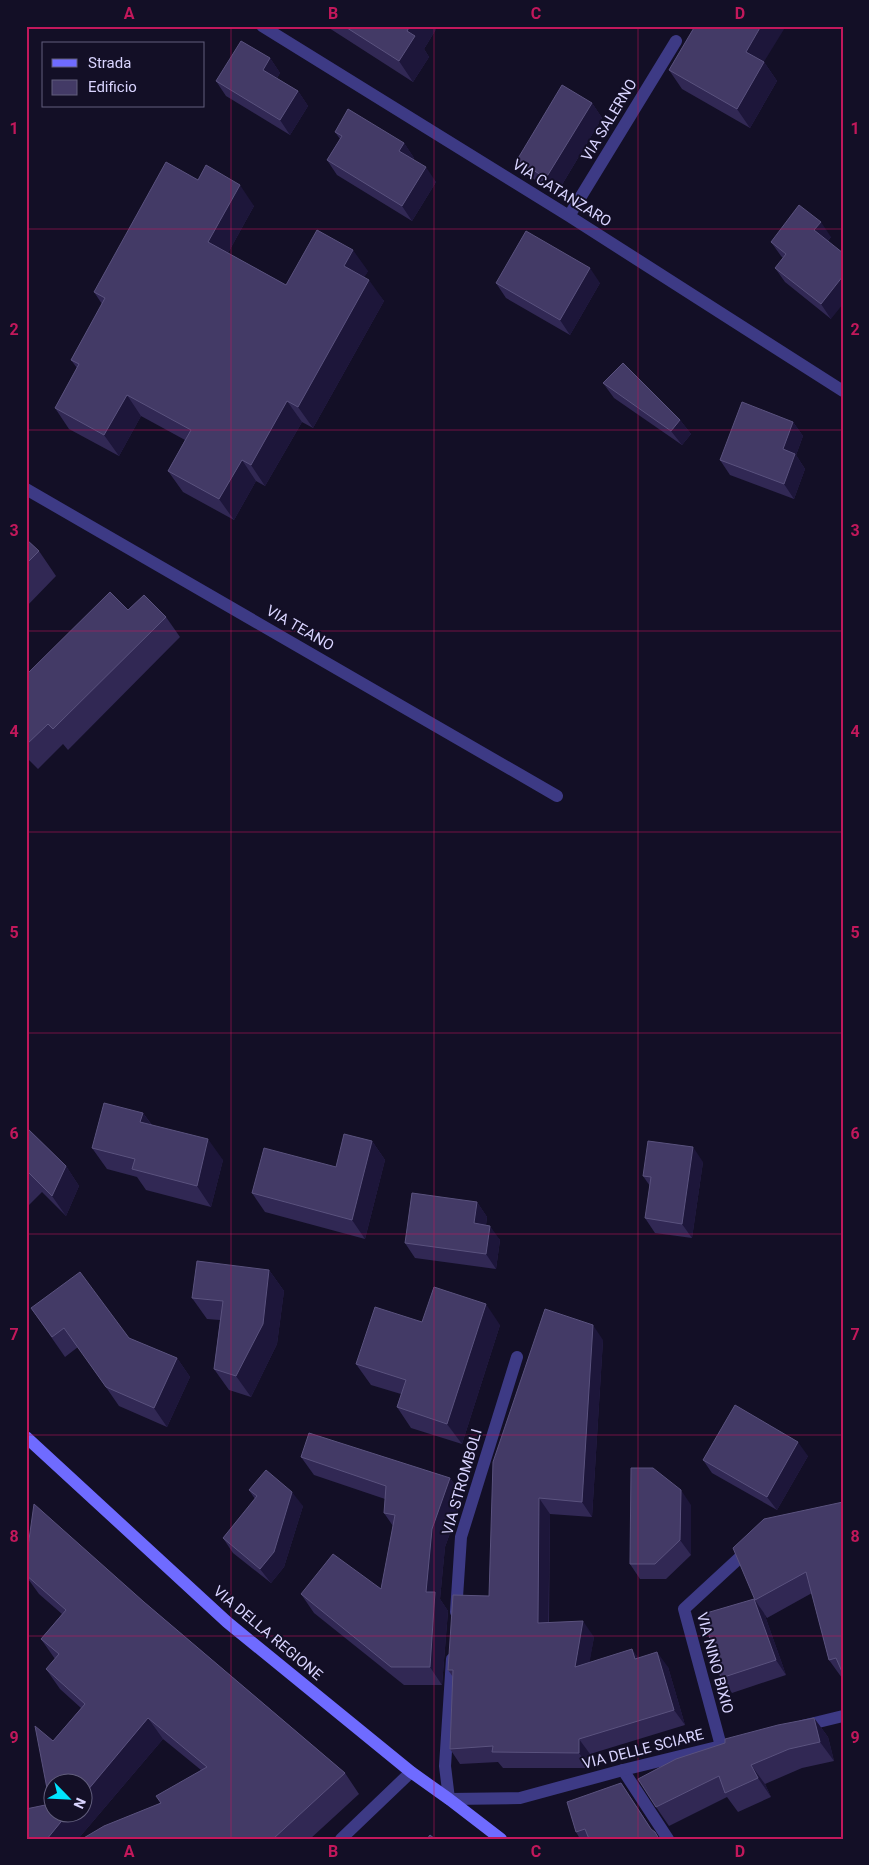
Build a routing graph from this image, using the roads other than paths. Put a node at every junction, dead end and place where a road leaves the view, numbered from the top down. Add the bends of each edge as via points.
1 (262, 26) edge
2 (676, 41) dead end
3 (570, 216) junction
4 (843, 391) edge
5 (26, 489) edge
6 (556, 796) dead end
7 (517, 1357) dead end
8 (26, 1437) edge
9 (759, 1540) edge
10 (454, 1626) edge
11 (453, 1646) edge
12 (843, 1716) edge
13 (787, 1730) edge
14 (726, 1745) joint
15 (623, 1770) junction
16 (411, 1772) junction
17 (449, 1799) junction
18 (341, 1839) edge
19 (501, 1839) edge
20 (668, 1839) edge

1 - 3 street, VIA CATANZARO
2 - 3 street, VIA SALERNO
3 - 4 street, VIA CATANZARO
5 - 6 street, VIA TEANO
7 - 10 street, VIA STROMBOLI via 461,1537
8 - 16 main road, VIA DELLA REGIONE via 227,1622
9 - 14 street, VIA NINO BIXIO via 684,1610
11 - 17 street via 445,1766
12 - 13 street
14 - 15 street, VIA DELLE SCIARE
15 - 17 street, VIA DELLE SCIARE via 520,1798
15 - 20 street
16 - 17 main road, VIA DELLA REGIONE
16 - 18 street
17 - 19 main road, VIA DELLA REGIONE

